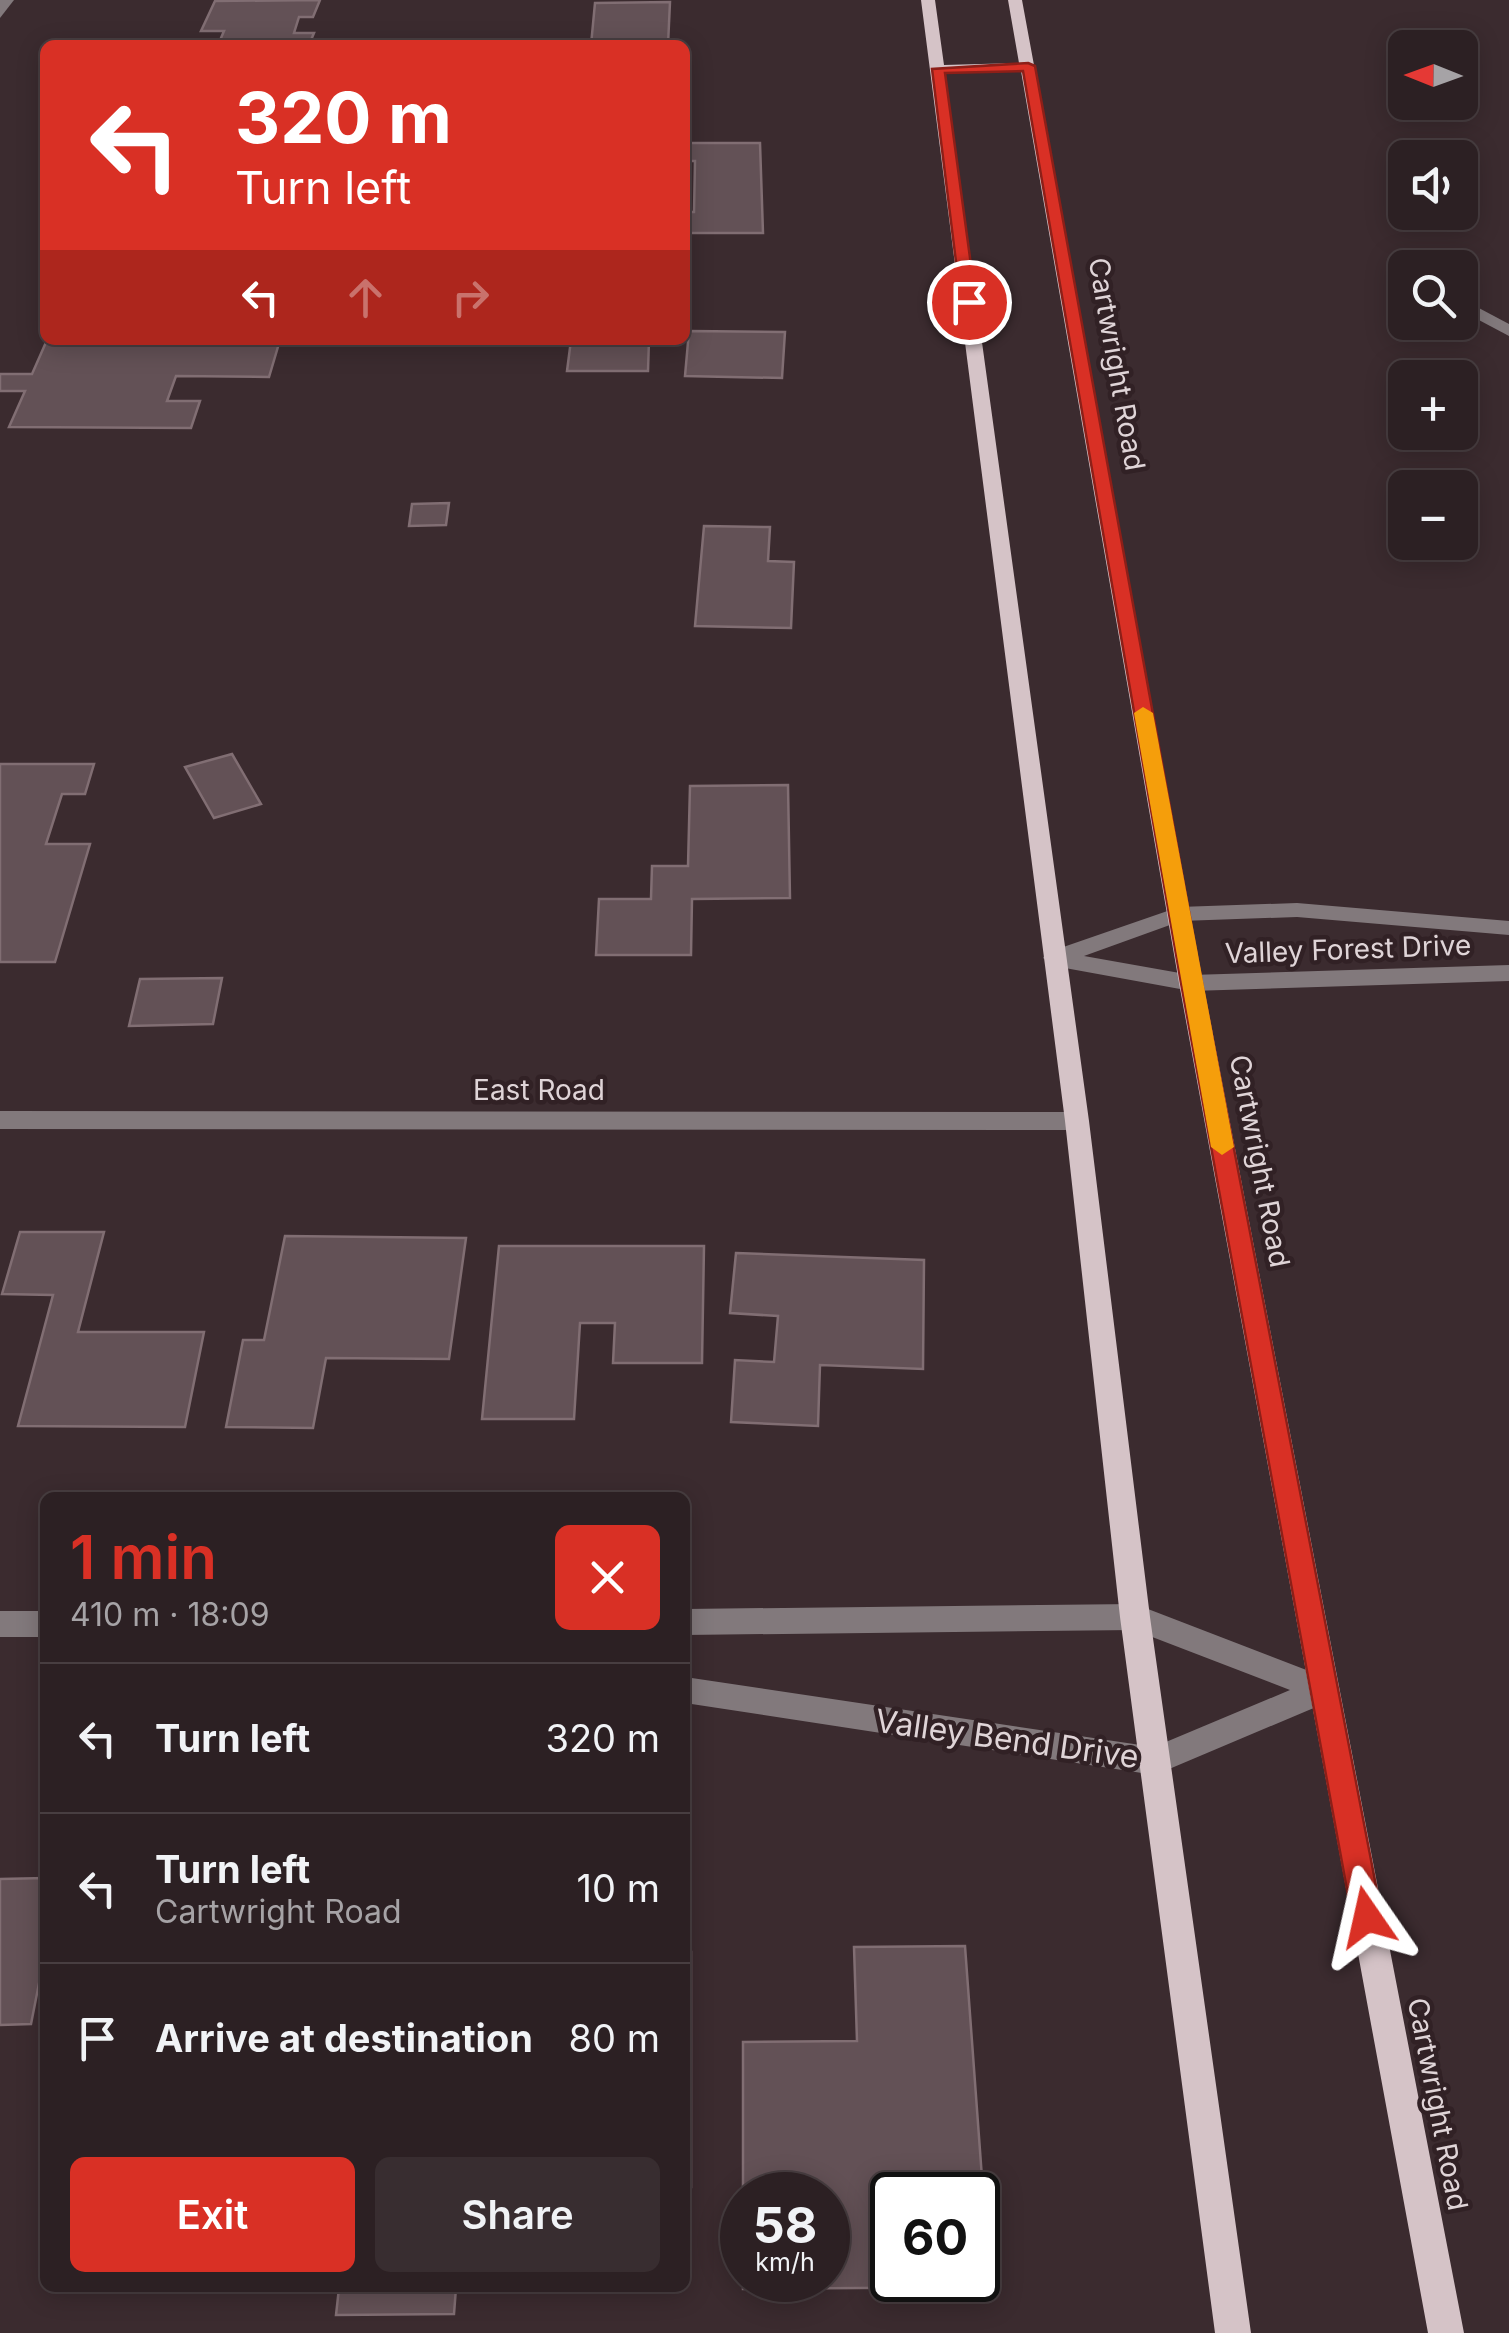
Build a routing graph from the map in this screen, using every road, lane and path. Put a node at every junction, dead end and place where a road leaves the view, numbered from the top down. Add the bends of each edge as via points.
1 (7, 0) edge
2 (928, 0) edge
3 (1015, 0) edge
4 (0, 14) edge
5 (1028, 66) junction
6 (938, 69) junction
7 (1478, 314) edge
8 (1509, 332) edge
9 (1179, 914) junction
10 (1509, 928) edge
11 (1054, 958) junction
12 (1509, 973) edge
13 (1191, 983) junction
14 (0, 1120) edge
15 (1077, 1120) junction
16 (1136, 1617) junction
17 (690, 1622) edge
18 (0, 1624) edge
19 (40, 1624) edge
20 (1324, 1690) junction
21 (690, 1691) edge
22 (1156, 1761) junction
23 (1233, 2333) edge
24 (1446, 2333) edge

1 - 4 street
2 - 6 main road
3 - 5 main road, Cartwright Road
5 - 6 main road
5 - 9 main road, Cartwright Road
6 - 11 main road
7 - 8 street
9 - 10 street, Valley Forest Drive via 1297,910
9 - 11 street, Valley Forest Drive
9 - 13 main road, Cartwright Road
11 - 13 street, Valley Forest Drive
11 - 15 main road
12 - 13 street, Valley Forest Drive
13 - 20 main road, Cartwright Road
14 - 15 street, East Road
15 - 16 main road
16 - 17 street
16 - 20 street
16 - 22 main road
18 - 19 street
20 - 22 street, Valley Bend Drive
20 - 24 main road, Cartwright Road
21 - 22 street, Valley Bend Drive
22 - 23 main road

